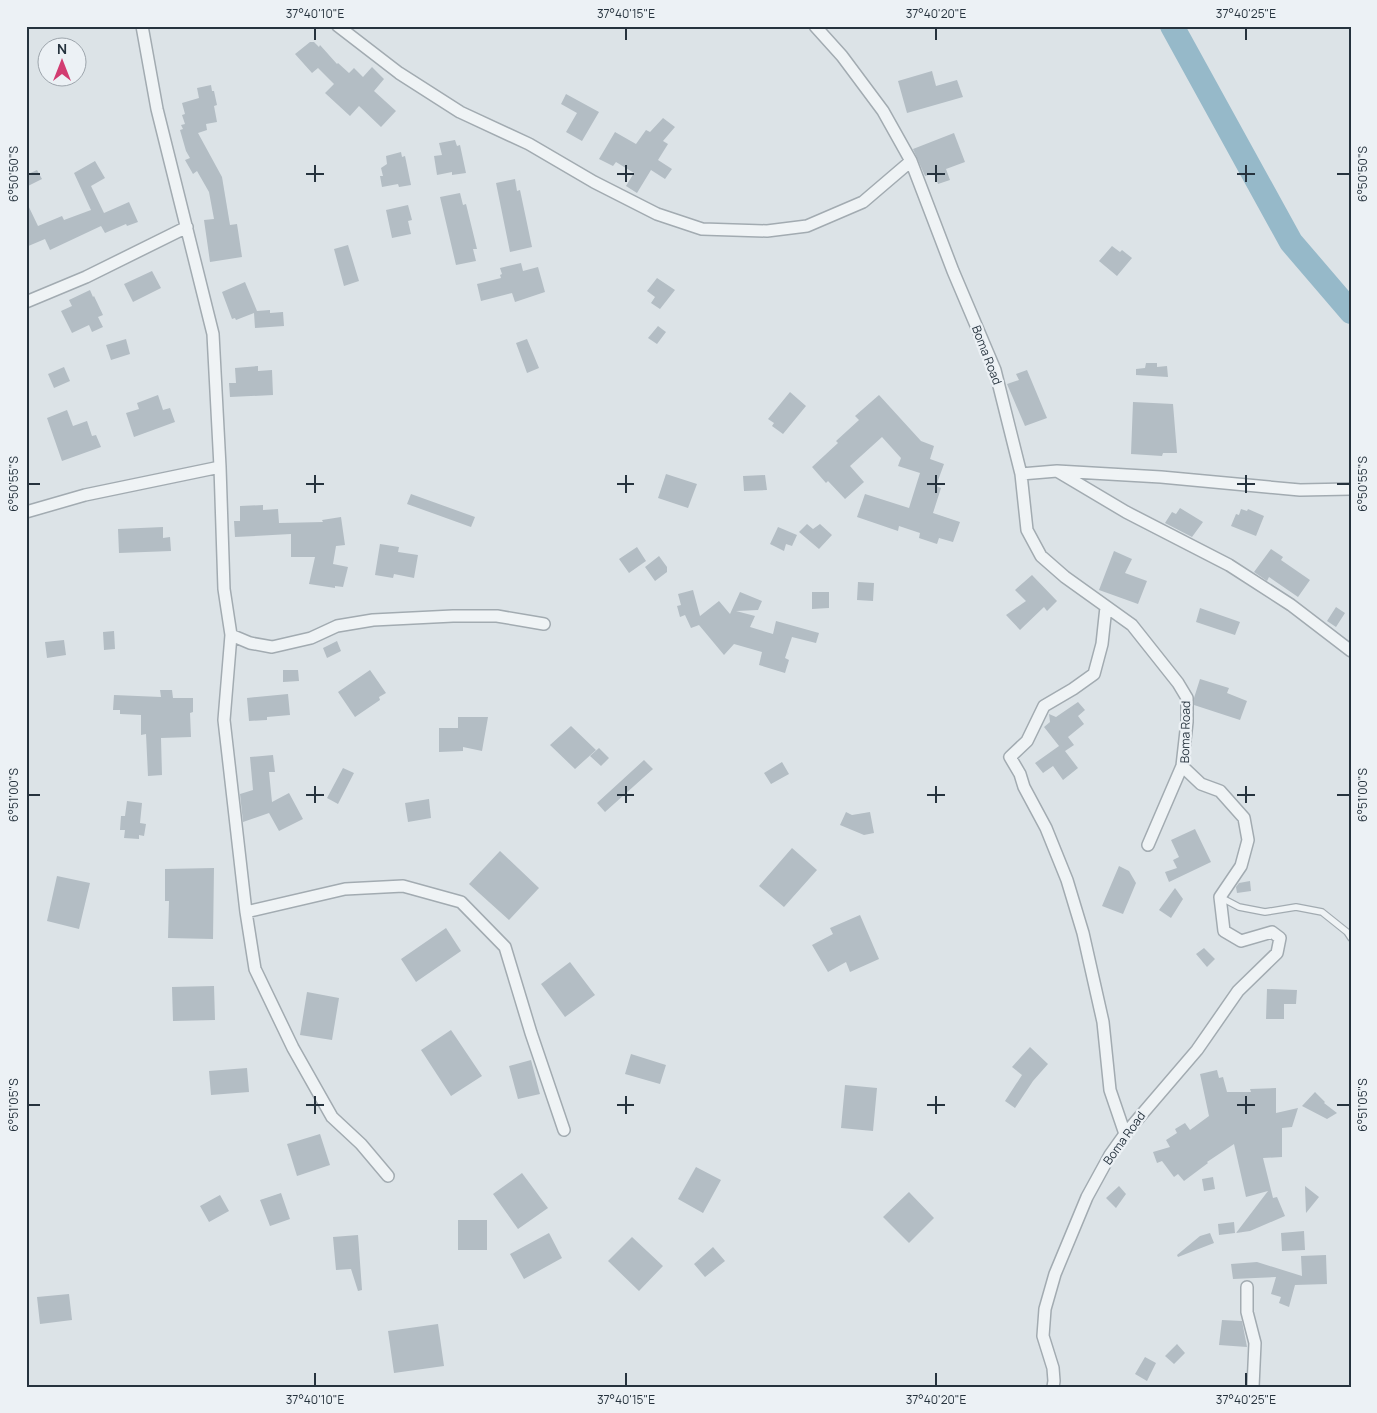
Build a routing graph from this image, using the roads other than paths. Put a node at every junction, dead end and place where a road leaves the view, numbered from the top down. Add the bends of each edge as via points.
1 (142, 26) edge
2 (338, 26) edge
3 (815, 26) edge
4 (911, 162) junction
5 (187, 227) junction
6 (26, 302) edge
7 (220, 467) junction
8 (1057, 471) junction
9 (1021, 474) junction
10 (1351, 489) edge
11 (26, 512) edge
12 (1106, 607) junction
13 (544, 624) dead end
14 (231, 635) junction
15 (1351, 651) edge
16 (1182, 766) junction
17 (1148, 845) dead end
18 (1220, 897) junction
19 (246, 912) junction
20 (1351, 938) edge
21 (564, 1130) dead end
22 (1125, 1134) junction
23 (388, 1176) dead end
24 (1247, 1287) dead end
25 (1053, 1387) edge
26 (1253, 1387) edge

1 - 5 street via 157,109
2 - 4 street via 399,73 460,112 529,144 657,214 702,228 767,232 807,226 862,202
3 - 4 street, Boma Road via 883,110
4 - 9 street, Boma Road via 996,370
5 - 6 street via 86,277
5 - 7 street via 213,334
7 - 11 street
7 - 14 street via 224,589
8 - 9 street
8 - 10 street via 1300,490
8 - 15 street via 1126,512 1229,565
9 - 12 street, Boma Road via 1026,530 1041,556
12 - 16 street, Boma Road via 1132,625 1187,698
12 - 22 street via 1102,644 1094,674 1044,706 1027,741 1010,757 1046,828 1067,880 1103,1022 1110,1090
13 - 14 street via 488,616 374,620 338,626 311,638 272,647 250,644
14 - 19 street via 224,720
16 - 17 street
16 - 18 street, Boma Road via 1201,784 1220,792 1244,818 1248,840 1241,866
18 - 20 lane via 1239,907 1265,912 1296,907 1322,912
18 - 22 street, Boma Road via 1224,931 1241,941 1272,932 1280,938 1277,953 1238,991 1197,1050
19 - 21 street via 345,889 403,886 461,902 505,947 530,1033
19 - 23 street via 256,969 293,1048 332,1117
22 - 25 street, Boma Road via 1087,1197 1055,1274 1045,1308 1043,1336 1053,1368
24 - 26 street via 1247,1312 1255,1343

